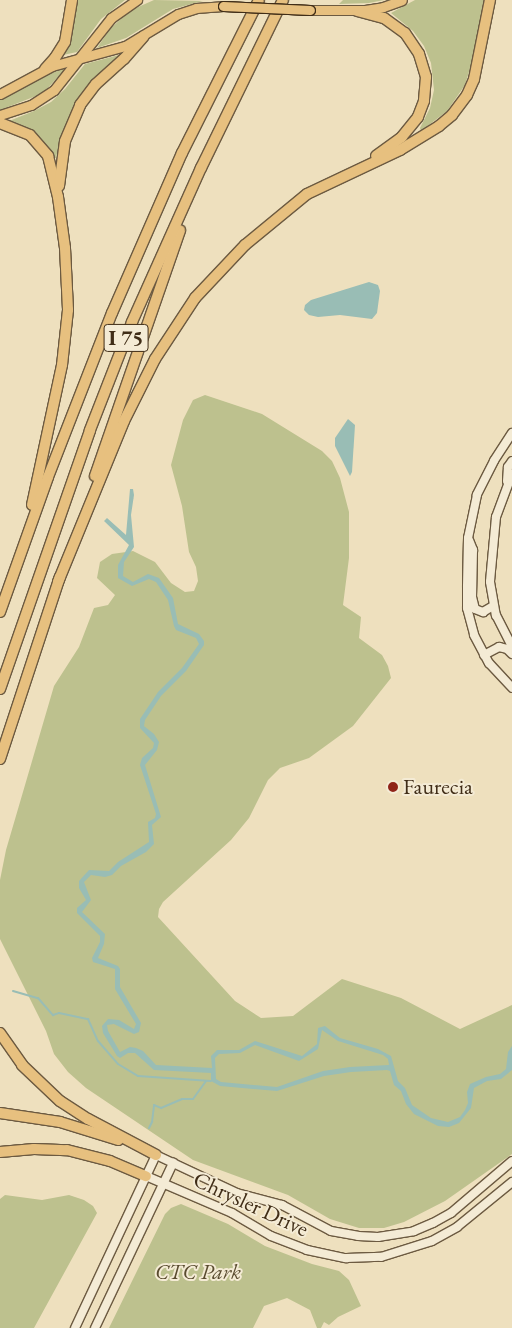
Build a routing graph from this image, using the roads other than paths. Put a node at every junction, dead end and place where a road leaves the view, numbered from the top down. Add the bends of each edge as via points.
1 (72, 0) edge
2 (136, 0) edge
3 (259, 0) edge
4 (283, 0) edge
5 (402, 0) edge
6 (490, 0) edge
7 (357, 11) junction
8 (144, 36) junction
9 (80, 59) junction
10 (44, 69) junction
11 (0, 94) edge
12 (0, 115) edge
13 (0, 123) edge
14 (201, 168) junction
15 (360, 168) junction
16 (58, 197) junction
17 (512, 434) edge
18 (512, 461) edge
19 (512, 474) edge
20 (506, 485) junction
21 (468, 538) junction
22 (24, 540) junction
23 (58, 582) junction
24 (493, 606) junction
25 (0, 612) edge
26 (512, 646) edge
27 (512, 654) edge
28 (484, 655) junction
29 (512, 688) edge
30 (0, 689) edge
31 (0, 759) edge
32 (0, 1033) edge
33 (0, 1113) edge
34 (0, 1152) edge
35 (156, 1155) junction
36 (512, 1161) edge
37 (173, 1163) junction
38 (146, 1176) junction
39 (512, 1182) edge
40 (164, 1183) junction
41 (75, 1328) edge
42 (95, 1328) edge

1 - 10 highway via 65,42
2 - 9 main road via 111,18
3 - 22 highway, I 75 via 182,153 112,313
4 - 14 highway, I 75
5 - 7 main road
6 - 15 highway via 476,71 467,95 457,109 432,131
7 - 8 main road, bridge via 223,6 196,8 178,14
7 - 15 highway via 384,18 405,33 425,69 426,86 422,109 409,131
8 - 9 main road via 118,49
8 - 16 highway via 96,84 75,115 62,150
9 - 10 main road
9 - 12 main road via 60,84 43,98
10 - 11 main road
13 - 16 highway via 24,131 40,145 50,162
14 - 23 highway
14 - 30 highway, I 75 via 132,322 90,430
15 - 23 highway via 307,194 291,206 245,246 195,298 155,359 124,421
16 - 22 highway via 67,273 66,332 62,365
17 - 21 street via 477,495
18 - 20 street
19 - 20 street
20 - 24 street via 493,534 490,582
21 - 24 street via 473,550 472,597 475,609 483,612
21 - 28 street via 467,608 474,635
22 - 25 highway, I 75
23 - 31 highway
24 - 26 street
27 - 28 street via 499,647
28 - 29 street
32 - 35 highway via 22,1065 60,1101
33 - 35 highway via 60,1122 112,1137
34 - 38 highway via 67,1150 110,1161
35 - 37 street, Chrysler Drive
35 - 38 street
36 - 37 street, Chrysler Drive via 445,1216 414,1231 378,1237 331,1231 282,1205 237,1193
37 - 40 street, Chrysler Drive
38 - 40 street, Chrysler Drive
38 - 41 street
39 - 40 street, Chrysler Drive via 458,1227 432,1241 381,1257 346,1258 307,1250 271,1236 232,1213
40 - 42 street, Chrysler Drive

